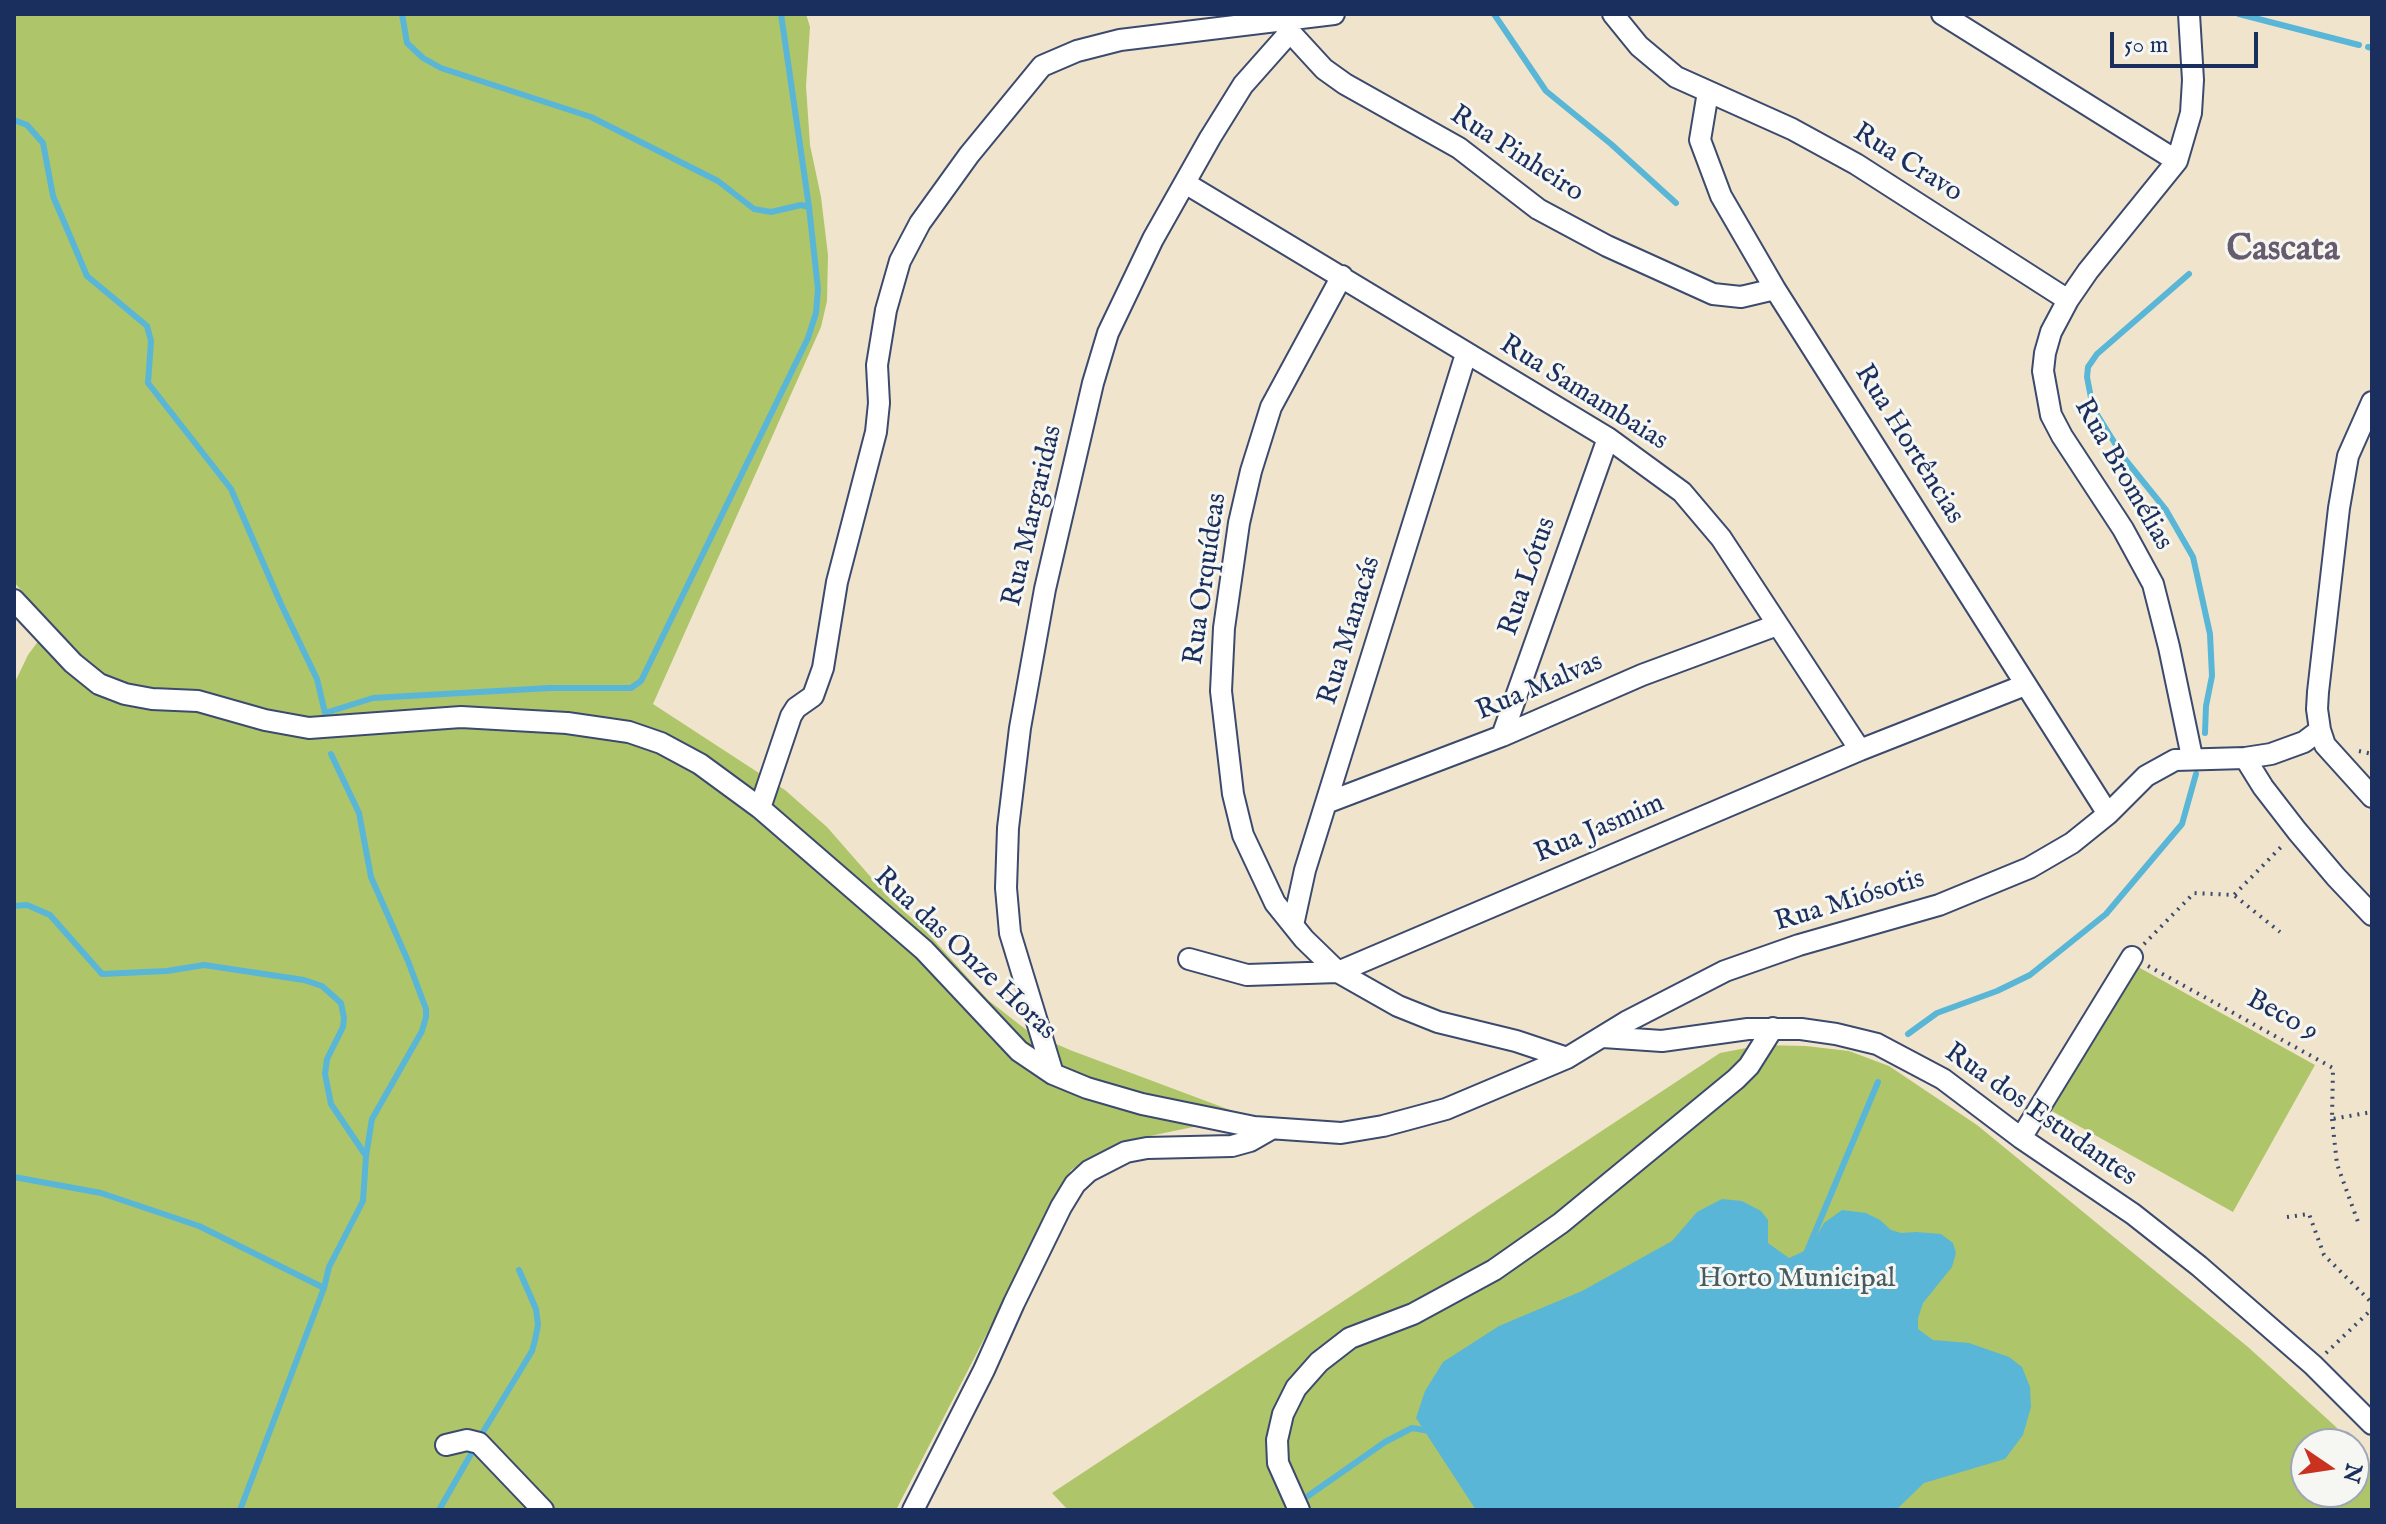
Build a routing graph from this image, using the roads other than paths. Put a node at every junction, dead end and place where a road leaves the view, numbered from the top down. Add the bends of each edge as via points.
1 (1334, 14) edge
2 (1613, 14) edge
3 (1942, 14) edge
4 (2189, 14) edge
5 (1285, 26) junction
6 (1708, 92) junction
7 (2177, 161) junction
8 (1185, 183) junction
9 (1342, 276) junction
10 (1775, 289) junction
11 (2068, 300) junction
12 (1466, 354) junction
13 (2372, 402) edge
14 (1608, 438) junction
15 (14, 600) edge
16 (1777, 625) junction
17 (2025, 685) junction
18 (2320, 730) junction
19 (1502, 736) junction
20 (1860, 750) junction
21 (2192, 757) junction
22 (2245, 758) junction
23 (2372, 797) edge
24 (1326, 803) junction
25 (760, 808) junction
26 (2108, 814) junction
27 (2372, 915) edge
28 (1293, 925) junction
29 (2132, 957) road end
30 (1189, 959) dead end
31 (1338, 972) junction
32 (1773, 1028) junction
33 (1603, 1037) junction
34 (1567, 1058) junction
35 (1053, 1074) junction
36 (1271, 1129) junction
37 (2021, 1138) junction
38 (2372, 1424) edge
39 (446, 1445) dead end
40 (543, 1510) edge
41 (913, 1510) edge
42 (1299, 1510) edge

1 - 5 street
2 - 6 street, Rua Cravo via 1661,67
3 - 7 street
4 - 7 street, Rua Bromélias via 2191,113
5 - 8 street, Rua Margaridas
5 - 10 street, Rua Pinheiro via 1324,69 1459,148 1538,209 1713,294 1741,297
5 - 25 street via 1120,40 1042,66 920,223 900,261 886,310 877,365 876,432 837,582 823,668 813,696 791,716
6 - 10 street, Rua Hortências via 1700,140 1708,165
6 - 11 street, Rua Cravo via 1856,164
7 - 11 street, Rua Bromélias
8 - 9 street, Rua Samambaias
8 - 35 street, Rua Margaridas via 1108,333 1045,589 1020,728 1008,828 1007,903 1023,983
9 - 12 street, Rua Samambaias
9 - 28 street, Rua Orquídeas via 1271,407 1261,436 1239,523 1224,628 1221,691 1233,794 1255,866
10 - 17 street, Rua Hortências
11 - 21 street, Rua Bromélias via 2045,353 2045,393 2062,436 2153,584
12 - 14 street, Rua Samambaias
12 - 24 street, Rua Manacás
13 - 18 street via 2348,456 2339,508 2318,692
14 - 16 street, Rua Samambaias via 1702,512
14 - 19 street, Rua Lótus
15 - 25 street, Rua das Onze Horas via 73,663 99,684 125,694 198,701 309,728 461,717 629,732 700,764
16 - 19 street, Rua Malvas via 1642,675
16 - 20 street, Rua Samambaias
17 - 20 street, Rua Jasmim
17 - 26 street, Rua Hortências
18 - 22 street via 2293,747
18 - 23 street via 2325,745
19 - 24 street, Rua Malvas
20 - 31 street, Rua Jasmim
21 - 22 street
21 - 26 street via 2160,766
22 - 27 street via 2297,831
24 - 28 street, Rua Manacás
25 - 35 street, Rua das Onze Horas via 924,950 1019,1051
26 - 33 street, Rua Miósotis via 2029,868 1939,905 1725,971
28 - 31 street, Rua Orquídeas
29 - 37 street
30 - 31 street, Rua Jasmim via 1247,975
31 - 34 street, Rua Orquídeas via 1438,1022
32 - 33 street, Rua dos Estudantes via 1662,1041
32 - 37 street, Rua dos Estudantes via 1877,1044 1943,1079
32 - 42 street via 1736,1079 1561,1223 1494,1270 1413,1314 1350,1338 1319,1362 1296,1388 1277,1440 1278,1463
33 - 34 street
34 - 36 street, Rua das Onze Horas via 1446,1109 1383,1126 1341,1133
35 - 36 street, Rua das Onze Horas via 1142,1104
36 - 41 street via 1232,1146 1126,1152 1075,1184
37 - 38 street, Rua dos Estudantes via 2199,1266
39 - 40 street via 479,1443

